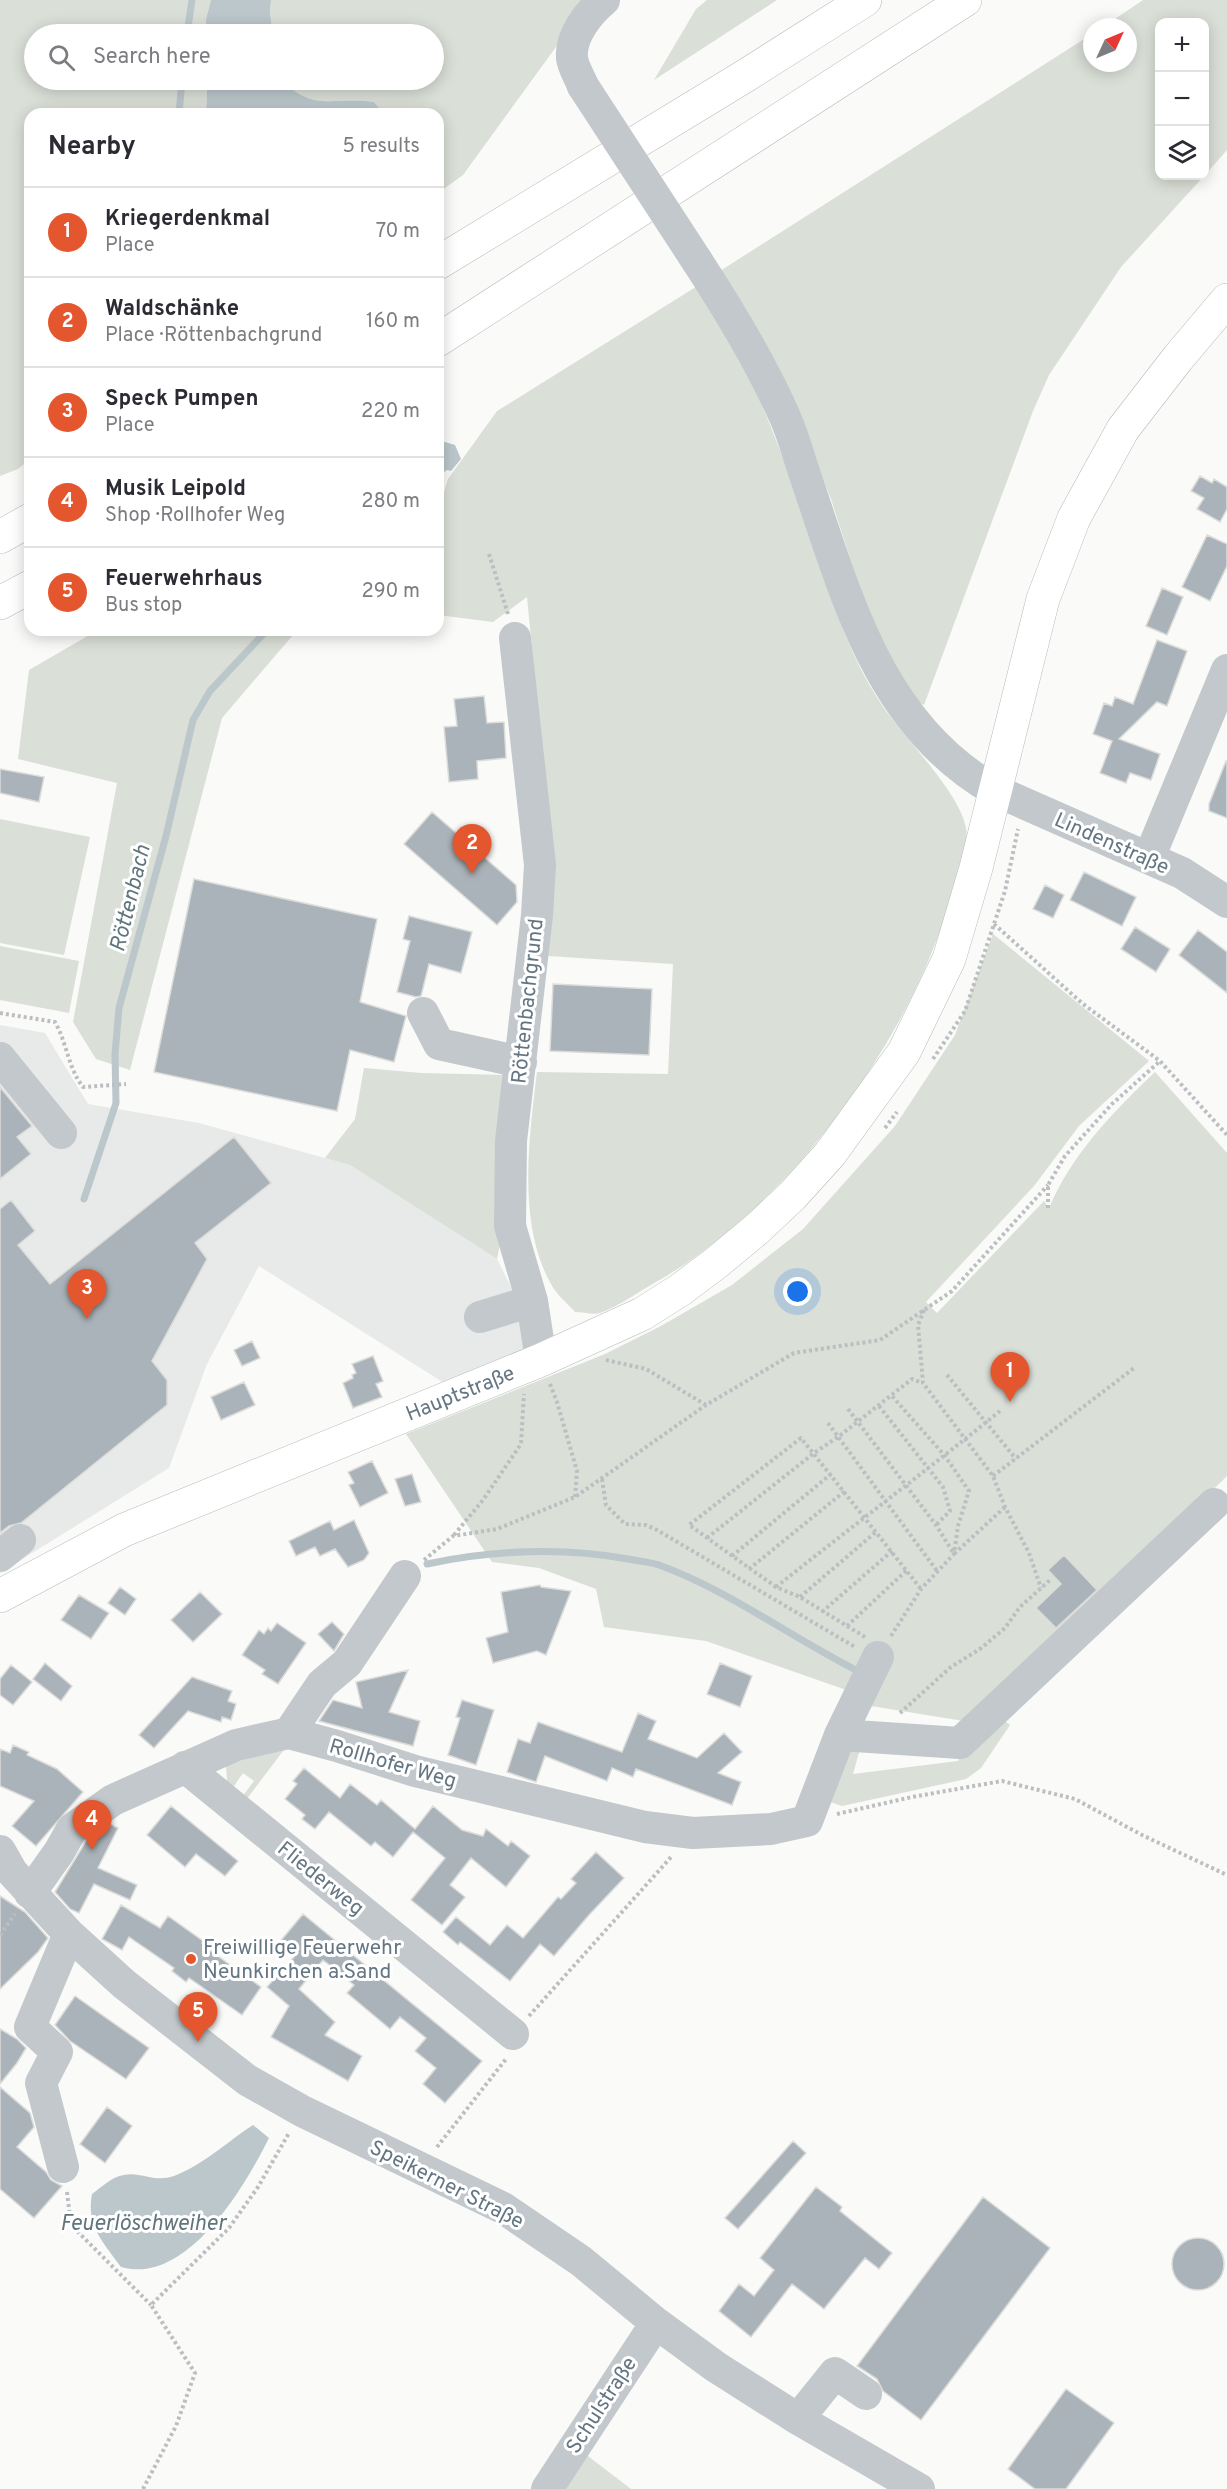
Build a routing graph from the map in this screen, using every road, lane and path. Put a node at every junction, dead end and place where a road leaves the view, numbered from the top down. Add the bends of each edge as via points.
1 (604, 0) edge
2 (865, 0) edge
3 (965, 0) edge
4 (444, 259) edge
5 (1227, 300) edge
6 (444, 336) edge
7 (24, 523) edge
8 (0, 537) edge
9 (489, 554) dead end
10 (24, 590) edge
11 (0, 603) edge
12 (515, 638) joint
13 (1227, 670) edge
14 (1007, 796) junction
15 (1149, 858) junction
16 (1227, 902) edge
17 (0, 1013) edge
18 (423, 1013) dead end
19 (0, 1058) edge
20 (1160, 1061) junction
21 (521, 1062) junction
22 (126, 1084) dead end
23 (61, 1133) dead end
24 (1227, 1135) edge
25 (1048, 1185) junction
26 (1048, 1208) dead end
27 (532, 1301) junction
28 (924, 1310) junction
29 (480, 1317) dead end
30 (542, 1360) junction
31 (604, 1360) dead end
32 (1134, 1368) dead end
33 (947, 1375) dead end
34 (923, 1383) junction
35 (524, 1391) dead end
36 (892, 1396) junction
37 (706, 1405) junction
38 (879, 1406) junction
39 (848, 1409) dead end
40 (1000, 1411) dead end
41 (857, 1422) junction
42 (828, 1423) dead end
43 (985, 1423) junction
44 (838, 1437) junction
45 (965, 1439) junction
46 (814, 1453) junction
47 (945, 1455) junction
48 (1016, 1459) junction
49 (929, 1468) junction
50 (831, 1474) junction
51 (993, 1476) junction
52 (602, 1479) junction
53 (906, 1487) junction
54 (845, 1491) junction
55 (575, 1497) junction
56 (884, 1501) junction
57 (1214, 1504) dead end
58 (1005, 1507) junction
59 (864, 1517) junction
60 (936, 1525) junction
61 (877, 1531) junction
62 (453, 1536) junction
63 (707, 1538) junction
64 (892, 1551) junction
65 (954, 1554) junction
66 (732, 1556) junction
67 (749, 1569) junction
68 (907, 1570) junction
69 (937, 1571) junction
70 (405, 1576) joint
71 (1051, 1579) dead end
72 (776, 1587) junction
73 (1041, 1588) junction
74 (921, 1589) junction
75 (0, 1596) edge
76 (800, 1597) junction
77 (822, 1612) junction
78 (847, 1626) junction
79 (879, 1655) junction
80 (289, 1733) junction
81 (840, 1735) junction
82 (881, 1738) junction
83 (185, 1767) junction
84 (807, 1821) junction
85 (693, 1833) junction
86 (0, 1851) edge
87 (1227, 1875) edge
88 (30, 1893) junction
89 (69, 1934) junction
90 (513, 2034) junction
91 (302, 2111) junction
92 (63, 2167) joint
93 (421, 2170) junction
94 (152, 2305) junction
95 (656, 2323) junction
96 (866, 2394) dead end
97 (798, 2419) junction
98 (143, 2489) edge
99 (547, 2489) edge
100 (920, 2489) edge

1 - 14 street, Lindenstraße, bridge via 593,9 576,36 572,59 583,86 733,317 784,416 853,613 875,662 903,709 926,737 968,775
2 - 4 main road
3 - 6 main road
5 - 14 main road, Hauptstraße via 1123,429 1074,518 1043,599
7 - 8 main road
9 - 12 path
10 - 11 main road
12 - 21 street, Röttenbachgrund via 540,865
13 - 15 street
14 - 15 street, Lindenstraße
14 - 20 path via 1019,823 994,924 1083,1004
14 - 30 main road, Hauptstraße via 973,878 949,959 904,1052 830,1154 757,1229 680,1290 642,1314
15 - 16 street, Lindenstraße via 1182,873
17 - 22 path via 55,1022 83,1087
18 - 21 street via 439,1044
19 - 23 street
20 - 24 path
20 - 25 path via 1112,1104 1065,1156
21 - 27 street, Röttenbachgrund via 511,1141 510,1226
25 - 26 path
25 - 28 path via 952,1291
27 - 29 street
27 - 30 street, Röttenbachgrund
28 - 34 path via 918,1326
28 - 37 path via 880,1340 794,1353
30 - 55 path via 577,1471
30 - 75 main road, Hauptstraße via 123,1530
31 - 37 path via 646,1369
32 - 48 path
33 - 43 path
34 - 36 path via 912,1379
34 - 45 path
35 - 62 path via 521,1444
36 - 38 path
36 - 47 path
37 - 52 path
38 - 41 path
38 - 49 path
39 - 41 path
40 - 43 path
41 - 44 path
41 - 53 path
42 - 44 path
43 - 45 path
43 - 48 path
44 - 46 path
44 - 56 path
45 - 47 path
45 - 51 path
46 - 50 path
46 - 63 path
46 - 63 path via 801,1438 689,1526
47 - 49 path
47 - 65 path via 969,1491
48 - 51 path
49 - 53 path
49 - 60 path via 943,1487 950,1511
50 - 54 path
50 - 66 path
51 - 58 path
52 - 55 path
52 - 79 path via 606,1505 625,1524 657,1530
53 - 56 path
53 - 60 path
54 - 59 path
54 - 67 path
55 - 62 path via 497,1529
56 - 59 path
56 - 69 path
57 - 82 street via 960,1743
58 - 65 path
58 - 73 path via 1029,1553
59 - 61 path
59 - 72 path
60 - 65 path
61 - 64 path
61 - 76 path
62 - 70 path
63 - 66 path
64 - 68 path
64 - 77 path
65 - 69 path
66 - 67 path
67 - 72 path
68 - 74 path
68 - 78 path
69 - 74 path
70 - 80 street via 347,1663 322,1684
71 - 73 path
72 - 76 path
73 - 82 path via 1005,1628 951,1667 902,1710
74 - 79 path
76 - 77 path
77 - 78 path
78 - 79 path
79 - 81 street
80 - 83 street, Rollhofer Weg via 236,1745
80 - 85 street, Rollhofer Weg via 562,1809
81 - 82 street
81 - 84 street
83 - 88 street, Rollhofer Weg via 113,1800 72,1829
83 - 90 street, Fliederweg
84 - 85 street, Rollhofer Weg via 771,1829
84 - 87 path via 1002,1782 1075,1799
85 - 90 path
86 - 88 street, Speikerner Straße
88 - 89 street, Speikerner Straße
89 - 91 street, Speikerner Straße via 124,1984 247,2080
89 - 92 street via 30,2027 57,2052 41,2083
90 - 93 path via 506,2059
91 - 93 street, Speikerner Straße
91 - 94 path via 230,2228
92 - 94 path via 71,2225
93 - 95 street, Speikerner Straße via 503,2208 581,2261
94 - 98 path via 195,2373 176,2426
95 - 97 street, Speikerner Straße
95 - 99 street, Schulstraße
96 - 97 street via 835,2373
97 - 100 street, Speikerner Straße

